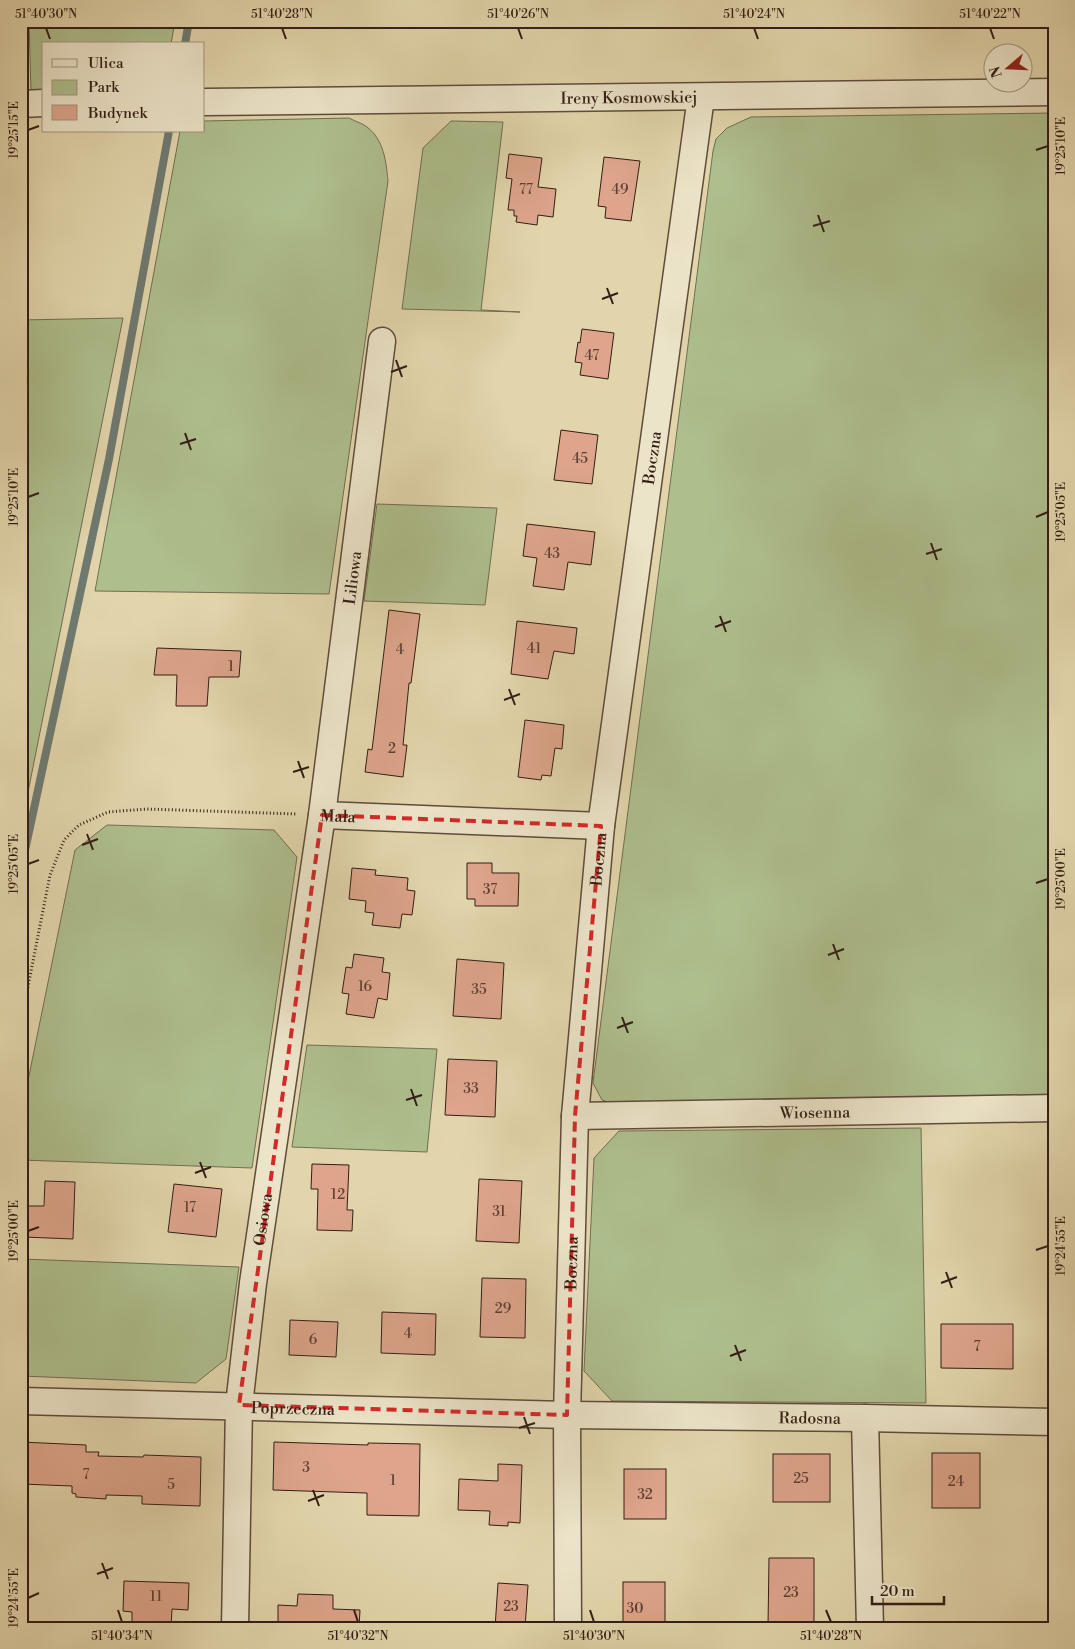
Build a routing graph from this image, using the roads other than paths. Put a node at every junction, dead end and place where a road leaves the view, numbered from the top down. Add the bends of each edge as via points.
1 (1054, 92) edge
2 (701, 97) junction
3 (205, 102) edge
4 (42, 103) edge
5 (21, 104) edge
6 (382, 341) dead end
7 (322, 814) junction
8 (601, 826) junction
9 (1054, 1108) edge
10 (575, 1116) junction
11 (21, 1400) edge
12 (239, 1405) junction
13 (567, 1415) junction
14 (865, 1418) junction
15 (1054, 1422) edge
16 (235, 1628) edge
17 (568, 1628) edge
18 (870, 1628) edge

1 - 2 street, Ireny Kosmowskiej
2 - 3 street, Ireny Kosmowskiej
2 - 8 street, Boczna
4 - 5 street
6 - 7 street, Liliowa
7 - 8 street, Mała
7 - 12 street, Osiowa via 253,1283
8 - 10 street, Boczna
9 - 10 street, Wiosenna
10 - 13 street, Boczna
11 - 12 street, Poprzeczna
12 - 13 street, Poprzeczna
12 - 16 street, Osiowa
13 - 14 street, Radosna
13 - 17 street, Boczna
14 - 15 street, Radosna
14 - 18 street

